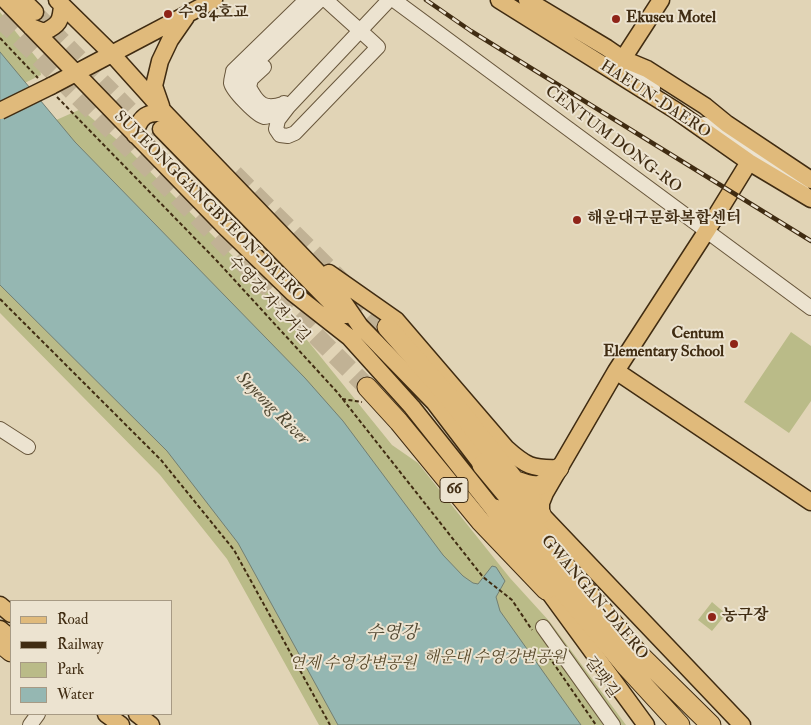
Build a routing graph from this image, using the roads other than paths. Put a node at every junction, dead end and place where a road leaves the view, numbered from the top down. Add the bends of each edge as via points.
1 (4, 0) edge
2 (23, 0) edge
3 (214, 0) edge
4 (306, 0) edge
5 (389, 0) edge
6 (394, 0) edge
7 (500, 0) edge
8 (661, 0) edge
9 (325, 1) edge
10 (533, 2) edge
11 (44, 9) edge
12 (189, 14) junction
13 (360, 30) junction
14 (52, 49) junction
15 (112, 54) junction
16 (619, 65) junction
17 (76, 73) junction
18 (49, 87) junction
19 (285, 106) junction
20 (0, 110) edge
21 (675, 110) junction
22 (161, 122) junction
23 (135, 135) junction
24 (749, 162) junction
25 (809, 189) edge
26 (706, 232) junction
27 (298, 251) junction
28 (811, 308) edge
29 (387, 328) tunnel mouth
30 (354, 331) junction
31 (616, 371) junction
32 (367, 387) tunnel mouth
33 (0, 429) edge
34 (28, 448) dead end
35 (482, 465) junction
36 (559, 468) junction
37 (516, 481) junction
38 (811, 502) edge
39 (495, 509) junction
40 (542, 514) junction
41 (546, 590) junction
42 (0, 605) edge
43 (10, 613) edge
44 (543, 626) dead end
45 (0, 629) edge
46 (10, 637) edge
47 (0, 643) edge
48 (10, 651) edge
49 (107, 715) edge
50 (138, 715) edge
51 (121, 725) edge
52 (151, 725) edge
53 (614, 725) edge
54 (646, 725) edge
55 (680, 725) edge
56 (711, 725) edge
57 (742, 725) edge

1 - 11 main road, SUYEONGGANGBYEON-DAERO
2 - 11 main road
3 - 12 main road
4 - 19 street via 233,70 231,83 259,115 266,117
5 - 13 street
6 - 26 street, CENTUM DONG-RO
7 - 16 main road, HAEUN-DAERO
8 - 16 main road
9 - 13 street
9 - 19 street via 251,79 249,87 264,106
10 - 16 main road, HAEUN-DAERO via 607,48
11 - 14 main road, SUYEONGGANGBYEON-DAERO
11 - 15 main road, SUYEONGGANGBYEON-DAERO
12 - 15 main road
12 - 22 main road via 160,60 154,86
13 - 19 street via 342,42
13 - 19 street via 378,47 295,133 288,136 280,135 276,129
14 - 17 main road, SUYEONGGANGBYEON-DAERO
14 - 18 main road via 54,60
15 - 17 main road
15 - 22 main road, SUYEONGGANGBYEON-DAERO
16 - 21 main road, HAEUN-DAERO
16 - 25 main road, HAEUN-DAERO via 647,69 705,106
17 - 18 main road
17 - 23 main road, SUYEONGGANGBYEON-DAERO
18 - 20 main road, bridge
21 - 24 main road, HAEUN-DAERO
21 - 25 street via 734,138
22 - 23 main road via 156,112 144,116
22 - 27 main road, SUYEONGGANGBYEON-DAERO
22 - 30 main road
23 - 30 main road, SUYEONGGANGBYEON-DAERO via 292,293
24 - 25 main road, HAEUN-DAERO
24 - 26 main road
26 - 28 street, CENTUM DONG-RO
26 - 31 main road
27 - 30 main road, SUYEONGGANGBYEON-DAERO via 336,291
27 - 36 main road via 396,320 520,461 536,468
29 - 37 highway via 448,396
30 - 35 main road, SUYEONGGANGBYEON-DAERO via 434,402
30 - 39 main road, SUYEONGGANGBYEON-DAERO
31 - 36 main road
31 - 38 main road
32 - 41 highway, 66 via 480,522
33 - 34 street
35 - 40 main road, SUYEONGGANGBYEON-DAERO
35 - 56 highway, GWANGAN-DAERO via 638,653
36 - 37 highway via 547,482 533,487
36 - 40 main road via 541,503
37 - 40 highway
39 - 41 main road, SUYEONGGANGBYEON-DAERO
39 - 55 highway, GWANGAN-DAERO via 624,664
40 - 57 main road, SUYEONGGANGBYEON-DAERO
41 - 54 main road, SUYEONGGANGBYEON-DAERO
42 - 43 main road
44 - 53 street, 갈맷길
45 - 46 main road
47 - 48 highway
49 - 51 main road
50 - 52 main road

